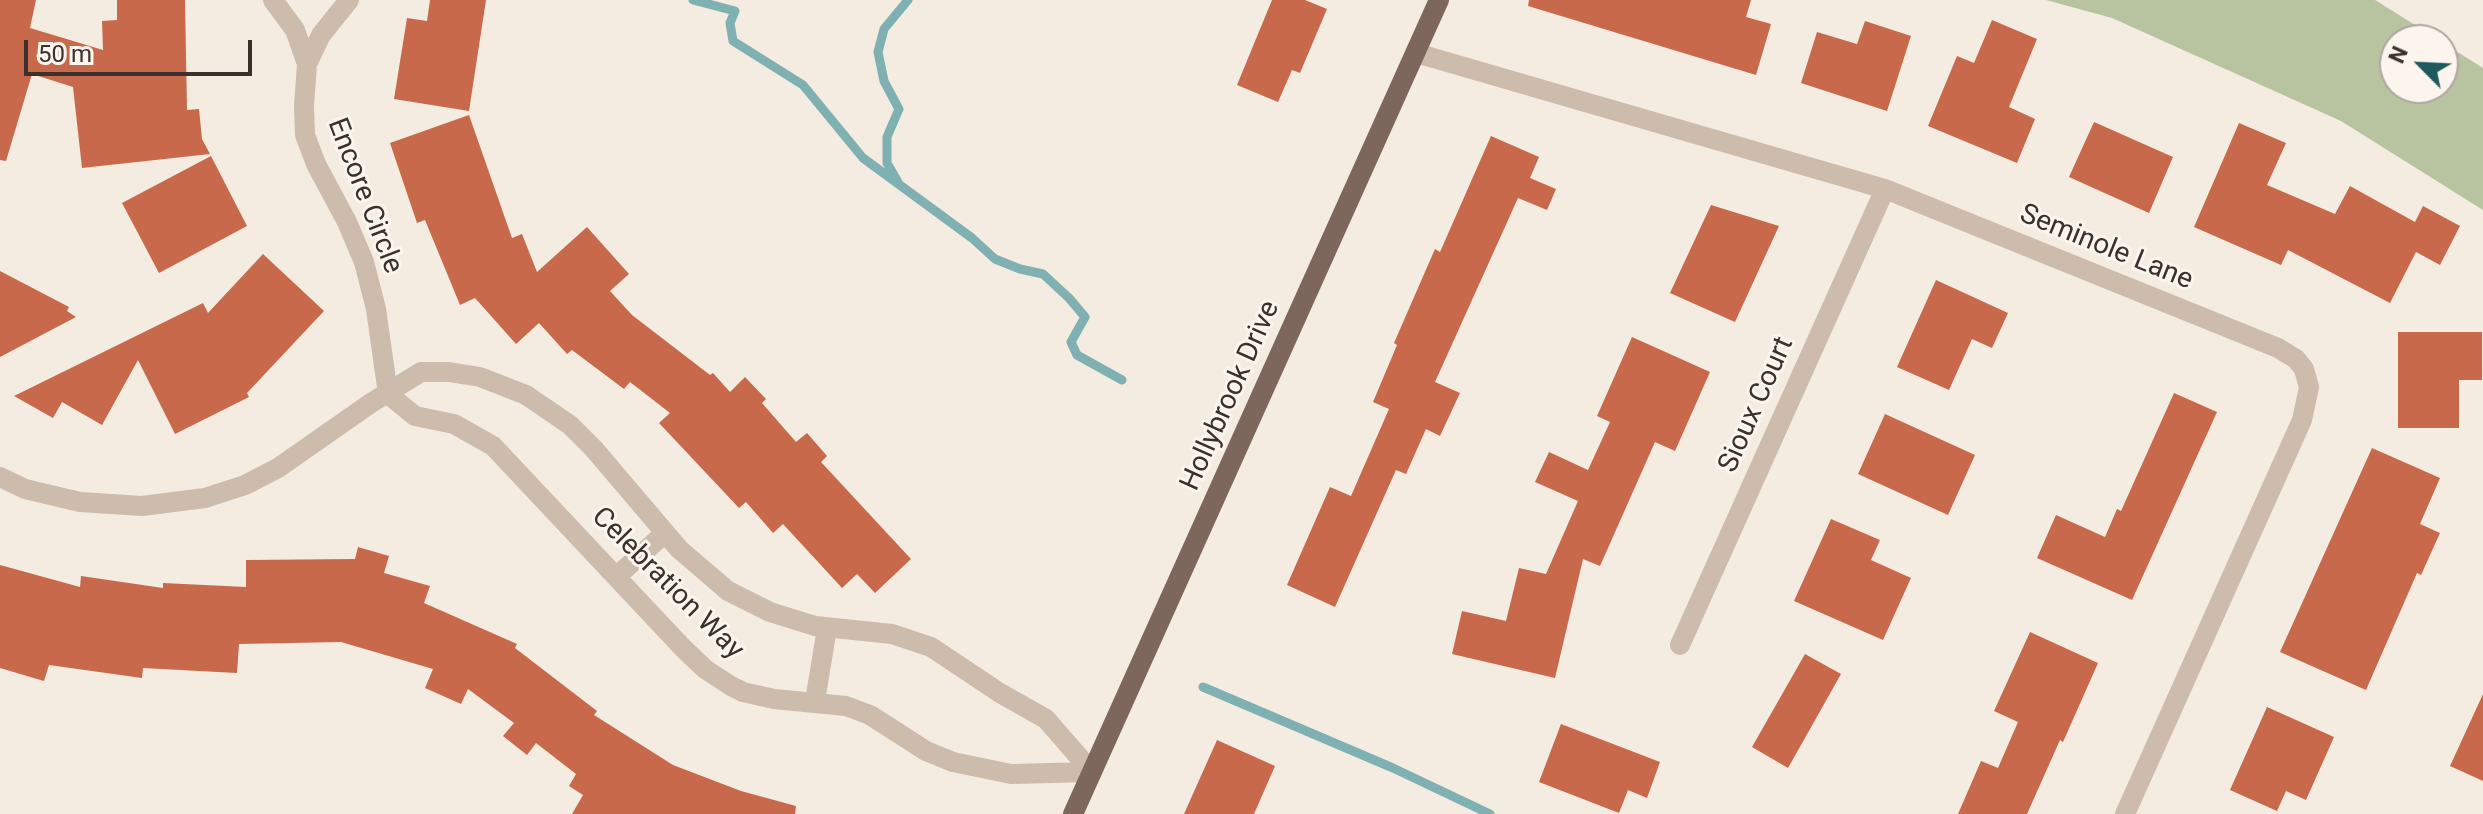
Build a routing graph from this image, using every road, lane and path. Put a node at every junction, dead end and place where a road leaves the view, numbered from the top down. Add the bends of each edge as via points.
1 (273, 0) edge
2 (349, 0) edge
3 (1439, 0) edge
4 (1416, 53) junction
5 (307, 64) junction
6 (1885, 189) junction
7 (388, 394) junction
8 (0, 477) edge
9 (665, 533) junction
10 (617, 576) junction
11 (827, 628) junction
12 (1680, 645) dead end
13 (815, 701) junction
14 (1092, 772) junction
15 (1073, 814) edge
16 (2125, 814) edge

1 - 5 street, Encore Circle via 295,30
2 - 5 street, Encore Circle via 321,35
3 - 4 main road, Hollybrook Drive
4 - 6 street, Seminole Lane
4 - 14 main road, Hollybrook Drive
5 - 7 street, Encore Circle via 305,135 364,262
6 - 12 street, Sioux Court
6 - 16 street, Seminole Lane via 2285,351 2306,375 2309,395 2302,420
7 - 8 street, Celebration Way via 278,468 205,498 142,506 80,502
7 - 9 street, Celebration Way via 421,372 435,371 480,377 526,395 582,436
7 - 10 street, Celebration Way via 415,416 454,424 493,446
9 - 10 street
9 - 11 street, Celebration Way via 728,591 770,612
10 - 13 street, Celebration Way via 716,677 743,692
11 - 13 street
11 - 14 street, Celebration Way via 892,634 931,647 1046,719
13 - 14 street, Celebration Way via 870,715 953,762 1011,774
14 - 15 main road, Hollybrook Drive

